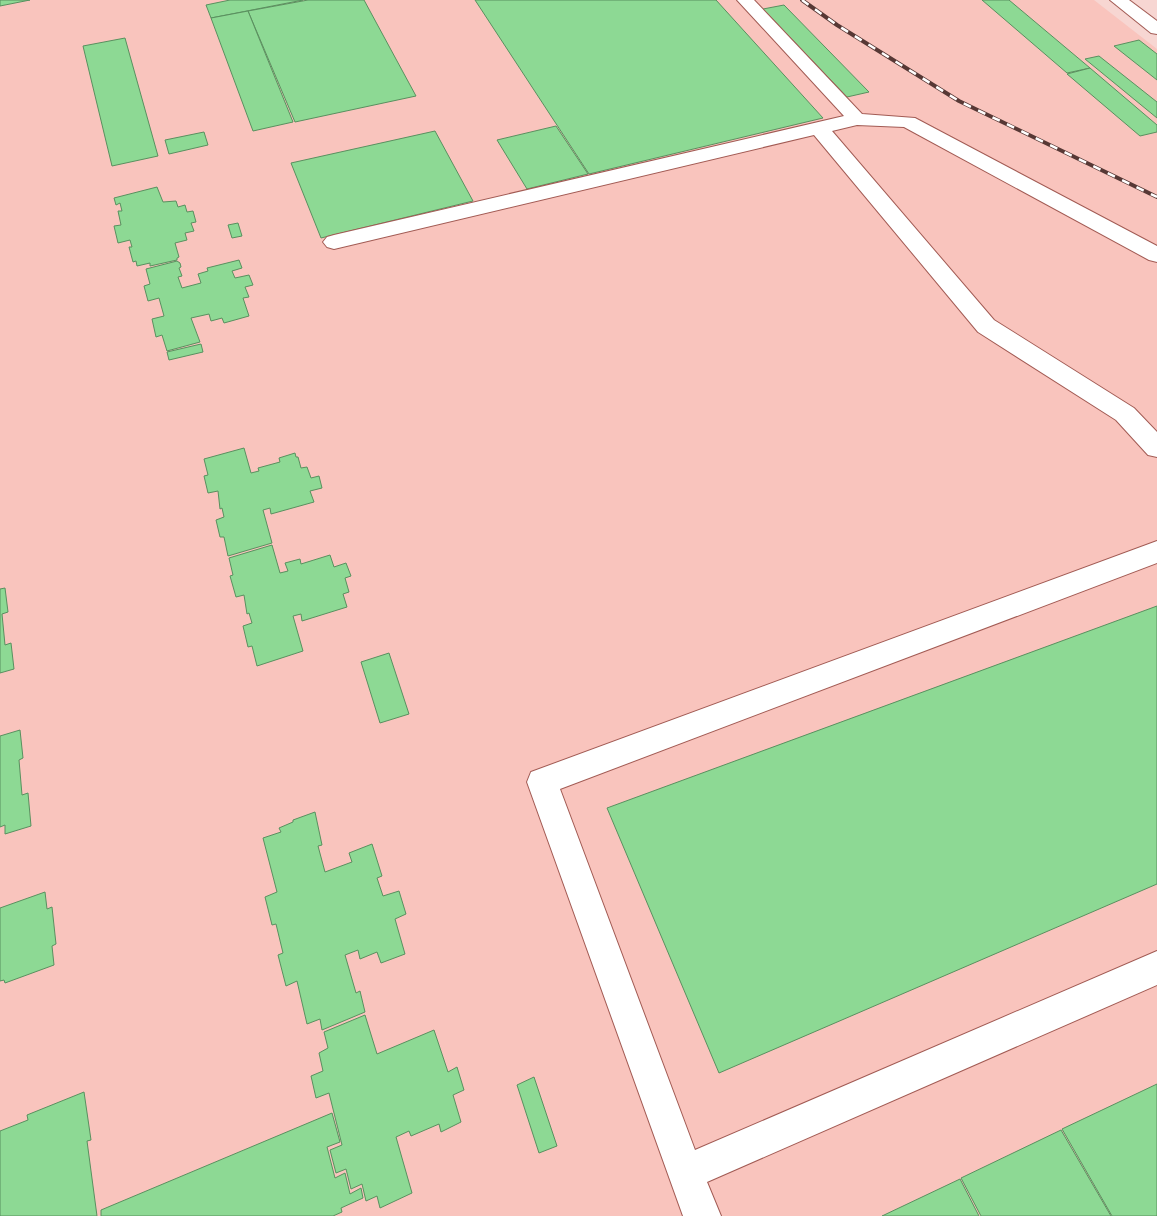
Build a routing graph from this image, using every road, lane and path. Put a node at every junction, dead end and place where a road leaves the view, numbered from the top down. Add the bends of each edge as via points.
1 (745, 0) edge
2 (1118, 0) edge
3 (1157, 29) edge
4 (857, 119) junction
5 (819, 128) junction
6 (334, 242) dead end
7 (1157, 255) edge
8 (1157, 448) edge
9 (1157, 552) edge
10 (1157, 968) edge
11 (685, 1173) junction
12 (702, 1216) edge

1 - 4 street
2 - 3 street
4 - 5 street
4 - 7 street via 908,122
5 - 6 street
5 - 8 street via 986,326 1125,414
9 - 11 street via 542,782
10 - 11 street
11 - 12 street

